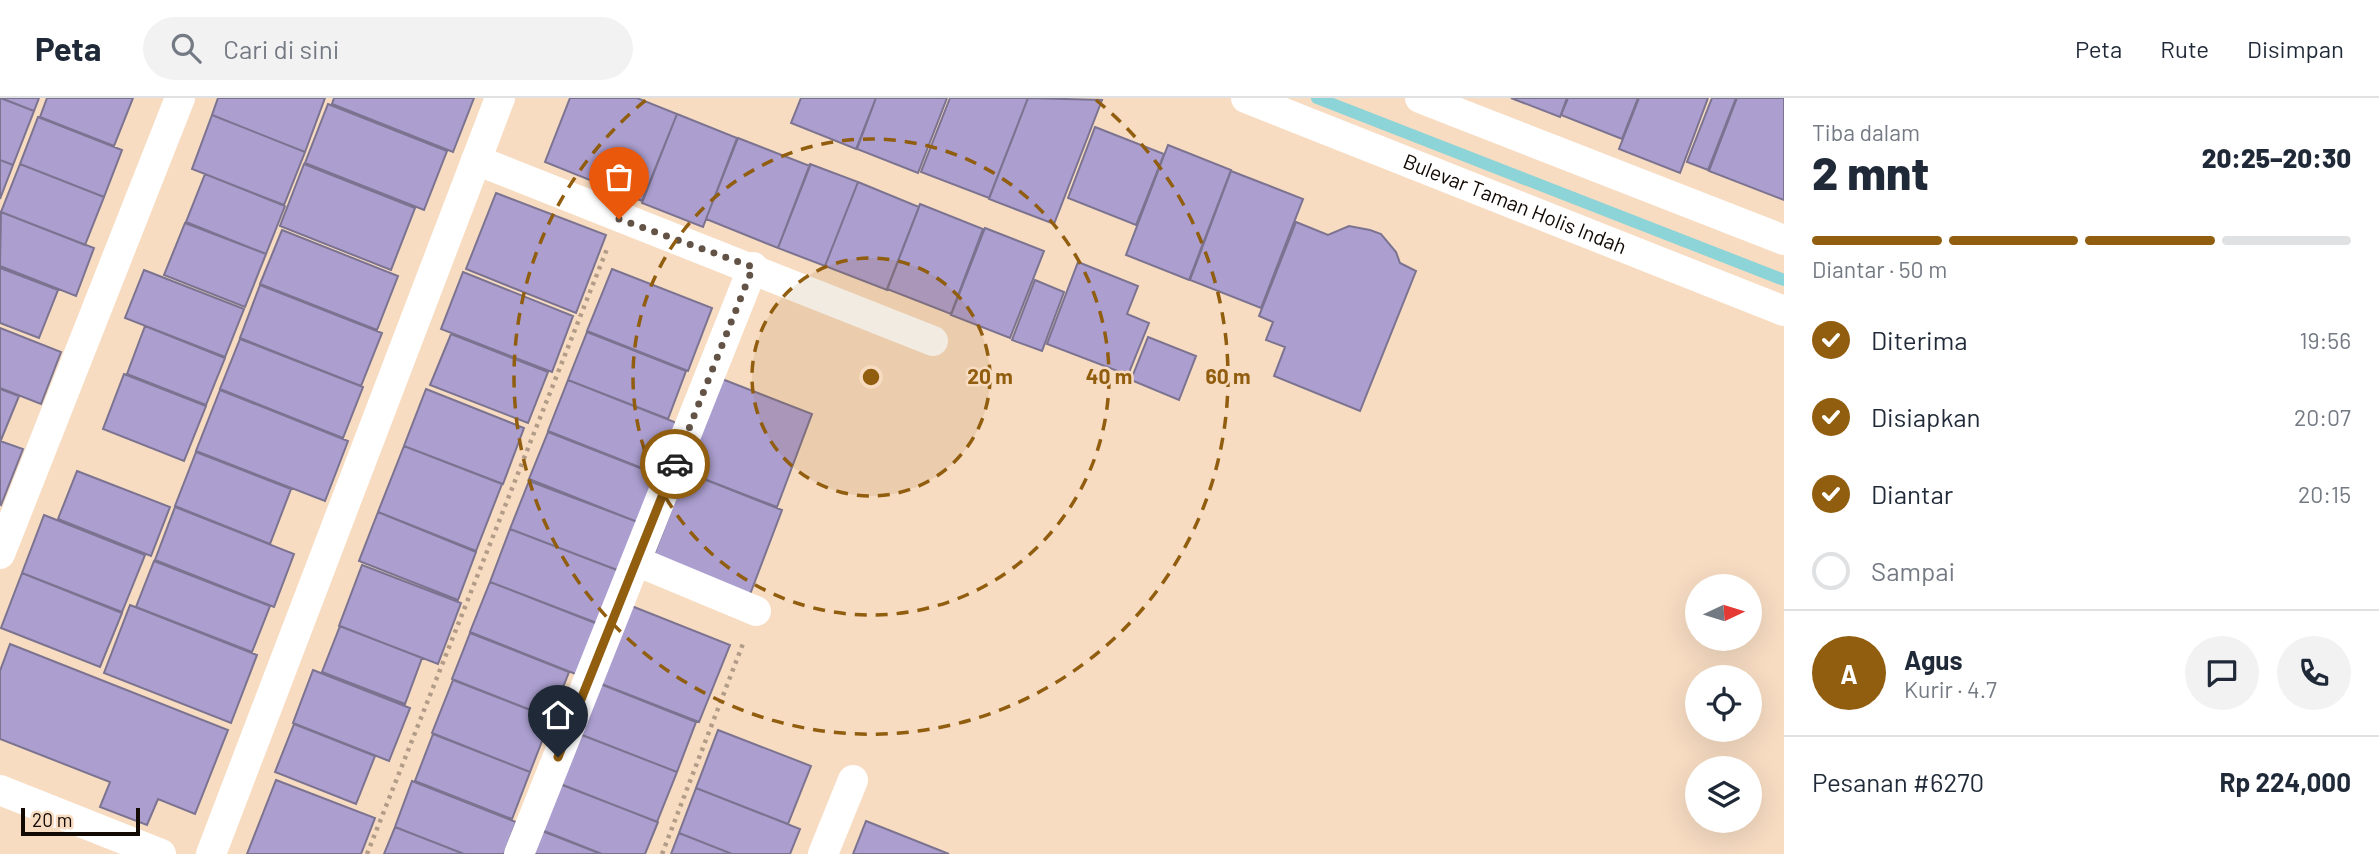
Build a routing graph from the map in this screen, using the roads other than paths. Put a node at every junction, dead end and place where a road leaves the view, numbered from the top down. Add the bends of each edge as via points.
1 (180, 98) edge
2 (500, 98) edge
3 (1246, 98) edge
4 (1420, 98) edge
5 (476, 160) junction
6 (1784, 240) edge
7 (753, 267) junction
8 (1784, 311) edge
9 (933, 341) dead end
10 (0, 554) edge
11 (636, 561) junction
12 (756, 611) road end
13 (853, 780) dead end
14 (0, 790) edge
15 (161, 854) edge
16 (211, 854) edge
17 (519, 854) edge
18 (823, 854) edge

1 - 10 street
2 - 5 street
3 - 8 street, Bulevar Taman Holis Indah
4 - 6 street
5 - 7 street via 619,219
5 - 16 street
7 - 9 street
7 - 11 street
11 - 12 street
11 - 17 street
13 - 18 street
14 - 15 street

